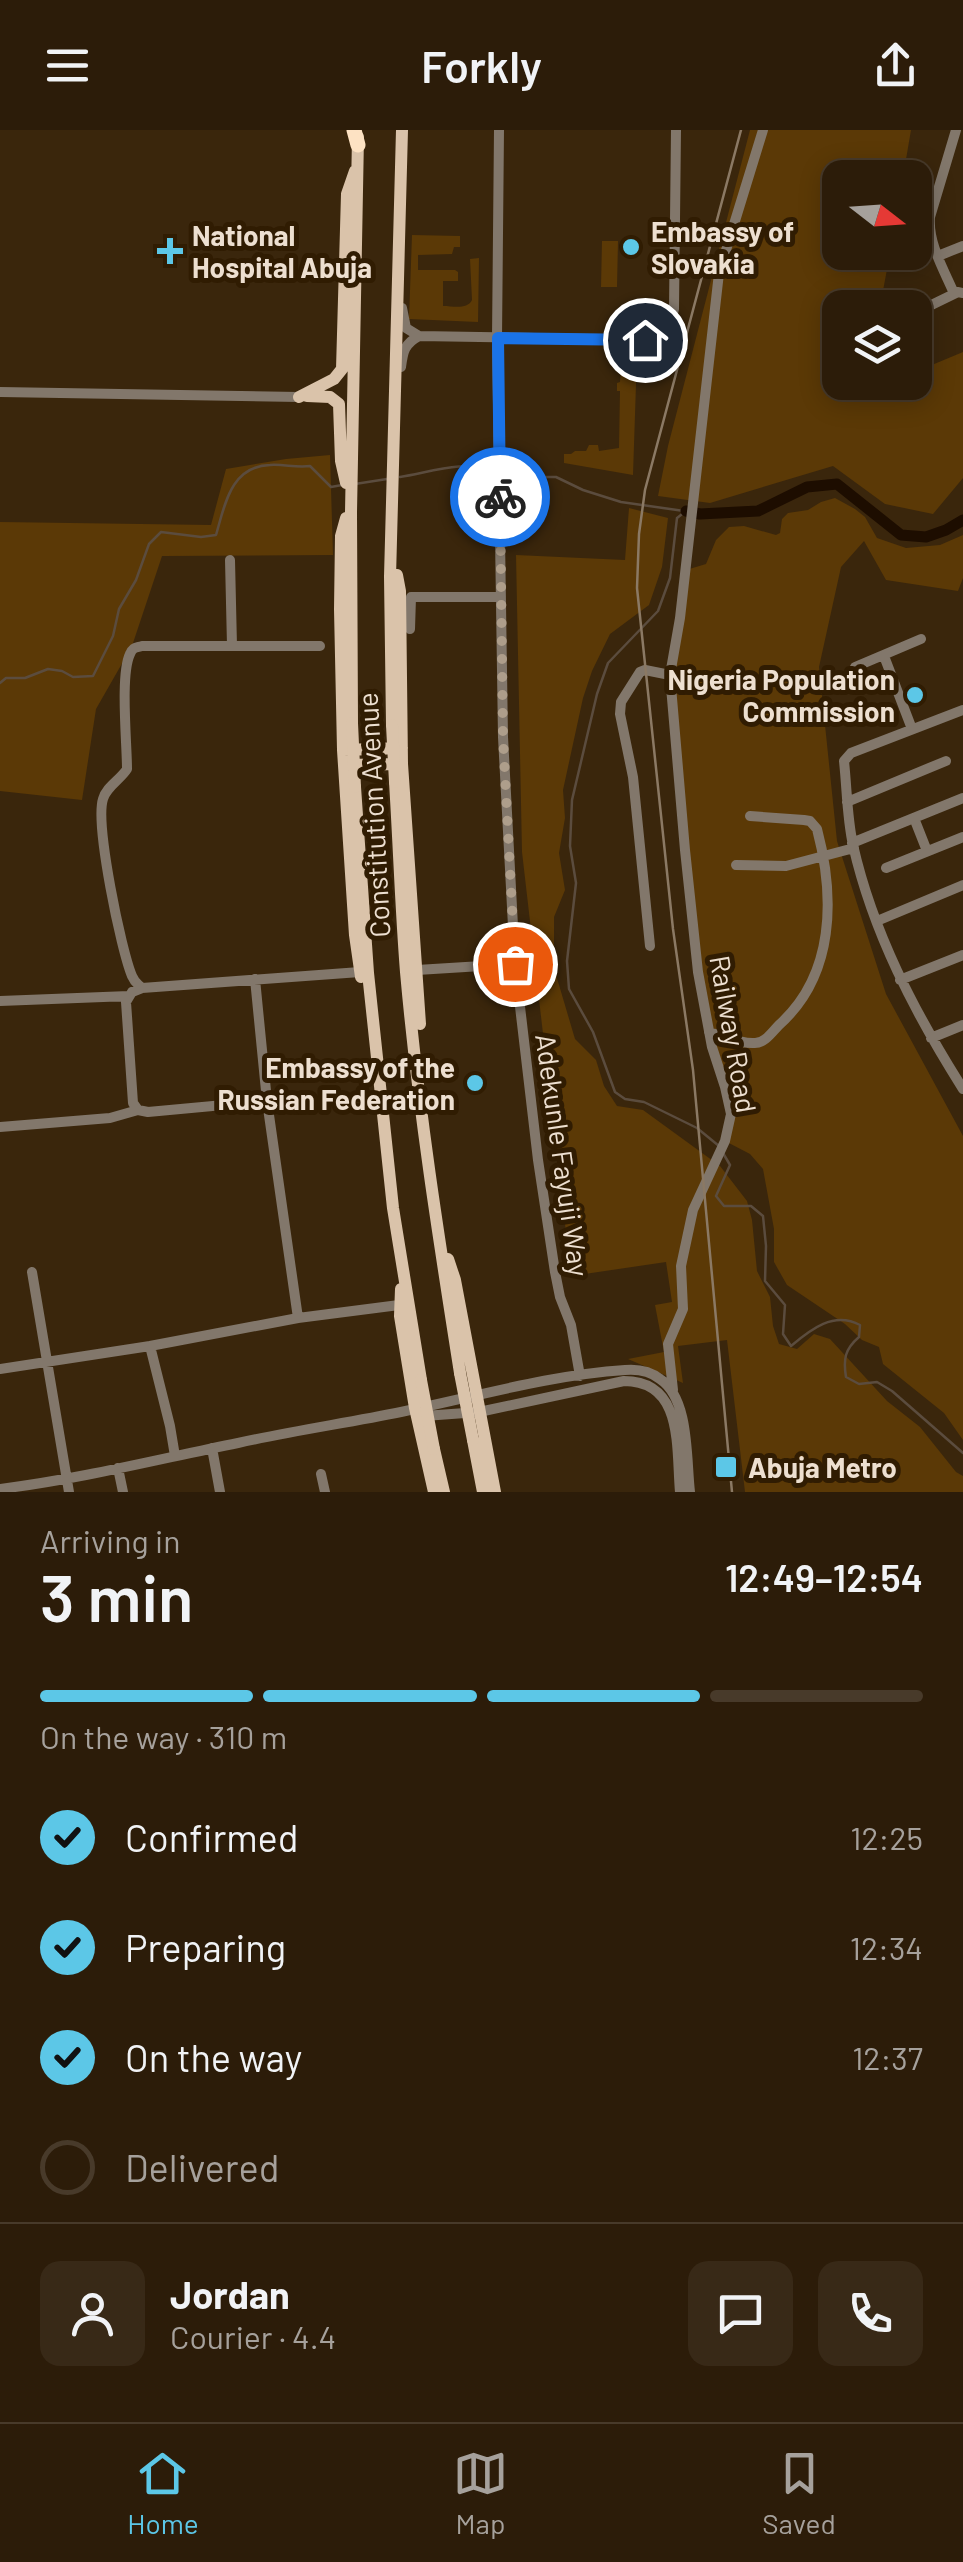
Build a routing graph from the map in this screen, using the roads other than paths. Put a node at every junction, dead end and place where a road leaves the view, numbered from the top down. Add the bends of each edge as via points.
1 (402, 130) edge
2 (499, 130) edge
3 (676, 130) edge
4 (764, 130) edge
5 (956, 130) edge
6 (357, 135) edge
7 (358, 164) junction
8 (963, 246) edge
9 (938, 256) junction
10 (398, 267) junction
11 (960, 293) edge
12 (932, 305) edge
13 (419, 336) junction
14 (498, 338) junction
15 (0, 392) edge
16 (299, 397) junction
17 (394, 403) junction
18 (347, 431) junction
19 (351, 507) junction
20 (391, 556) junction
21 (230, 560) dead end
22 (501, 597) junction
23 (410, 629) dead end
24 (921, 640) dead end
25 (232, 646) junction
26 (320, 646) dead end
27 (884, 656) junction
28 (855, 667) dead end
29 (670, 675) junction
30 (963, 710) edge
31 (912, 729) junction
32 (402, 748) junction
33 (343, 750) junction
34 (946, 761) dead end
35 (402, 764) junction
36 (344, 765) junction
37 (961, 799) edge
38 (848, 802) junction
39 (963, 813) edge
40 (750, 816) dead end
41 (914, 818) junction
42 (963, 837) edge
43 (853, 846) junction
44 (927, 851) junction
45 (823, 856) junction
46 (736, 865) dead end
47 (886, 868) dead end
48 (963, 885) edge
49 (878, 921) junction
50 (650, 946) dead end
51 (963, 955) edge
52 (515, 964) junction
53 (417, 970) junction
54 (360, 972) junction
55 (254, 979) junction
56 (900, 980) junction
57 (142, 988) junction
58 (129, 996) junction
59 (0, 1002) edge
60 (963, 1025) edge
61 (709, 1032) junction
62 (931, 1038) junction
63 (377, 1052) junction
64 (416, 1071) junction
65 (963, 1088) edge
66 (267, 1101) junction
67 (138, 1110) junction
68 (0, 1127) edge
69 (436, 1223) junction
70 (32, 1272) dead end
71 (403, 1272) junction
72 (399, 1304) junction
73 (298, 1318) junction
74 (150, 1346) junction
75 (48, 1362) junction
76 (0, 1369) edge
77 (580, 1376) junction
78 (673, 1390) junction
79 (475, 1394) junction
80 (412, 1412) junction
81 (479, 1412) junction
82 (212, 1448) junction
83 (175, 1456) junction
84 (118, 1468) junction
85 (321, 1474) dead end
86 (66, 1478) junction
87 (0, 1489) edge
88 (69, 1492) edge
89 (123, 1492) edge
90 (220, 1492) edge
91 (325, 1492) edge
92 (434, 1492) edge
93 (444, 1492) edge
94 (483, 1492) edge
95 (495, 1492) edge
96 (680, 1492) edge
97 (690, 1492) edge

1 - 10 main road, Constitution Avenue
2 - 14 street, Adekunle Fayuji Way
3 - 14 street via 674,309 668,329 650,340
4 - 29 street, Railway Road via 719,272
5 - 9 street via 930,217
6 - 7 main road, Constitution Avenue
7 - 16 main road via 347,194 342,369
7 - 18 main road, Constitution Avenue
8 - 9 street
9 - 11 street
10 - 13 street via 404,323
10 - 17 main road, Constitution Avenue
11 - 12 street
13 - 14 street
13 - 17 street via 403,350
14 - 22 street, Adekunle Fayuji Way
15 - 16 street
16 - 18 main road via 333,398
17 - 20 main road, Constitution Avenue
18 - 19 main road, Constitution Avenue
19 - 33 main road via 342,536
19 - 63 main road, Constitution Avenue, bridge via 355,786
20 - 32 main road via 400,592
20 - 64 main road, Constitution Avenue, bridge via 392,724
21 - 25 street
22 - 23 street via 414,596
22 - 52 street, Adekunle Fayuji Way
24 - 27 street
25 - 26 street
25 - 57 street via 142,646 130,654 127,768 105,794 102,818 118,920 132,976
27 - 28 street
27 - 31 street
29 - 50 street via 640,672 620,708
29 - 61 street, Railway Road via 684,850
30 - 31 street
31 - 38 street via 846,756
32 - 33 main road
32 - 35 main road
33 - 36 main road
34 - 38 street
35 - 36 main road
35 - 53 main road
36 - 54 main road
37 - 39 street
37 - 41 street
38 - 43 street
40 - 45 street via 810,821
41 - 43 street
41 - 44 street
42 - 44 street
43 - 45 street
43 - 49 street
44 - 47 street
45 - 46 street via 786,866
45 - 61 street via 827,932 801,1002 760,1042
48 - 49 street
49 - 56 street
51 - 56 street
52 - 53 street
52 - 77 street, Adekunle Fayuji Way via 555,1272
53 - 64 main road
54 - 55 street
54 - 63 main road
55 - 57 street
55 - 66 street
56 - 62 street
57 - 58 street
58 - 59 street
58 - 67 street
60 - 62 street
61 - 78 street, Railway Road via 731,1123 693,1210 681,1266 683,1309 668,1344
62 - 65 street
63 - 71 main road, Constitution Avenue
64 - 69 main road, Constitution Avenue
66 - 67 street
66 - 73 street
67 - 68 street
69 - 79 main road via 455,1280
69 - 94 main road, Constitution Avenue, bridge
70 - 75 street
71 - 72 main road
71 - 93 main road, Constitution Avenue, bridge
72 - 73 street
72 - 80 main road
73 - 74 street
74 - 75 street
74 - 83 street
75 - 76 street
75 - 86 street
77 - 78 street via 637,1370
77 - 79 street
78 - 97 street, Railway Road
79 - 80 street
79 - 81 main road
80 - 81 street
80 - 82 street
80 - 92 main road
81 - 95 main road
81 - 96 street via 624,1380 646,1383 663,1396 673,1417
82 - 83 street
82 - 90 street
83 - 84 street
84 - 86 street
84 - 89 street
85 - 91 street
86 - 87 street
86 - 88 street

